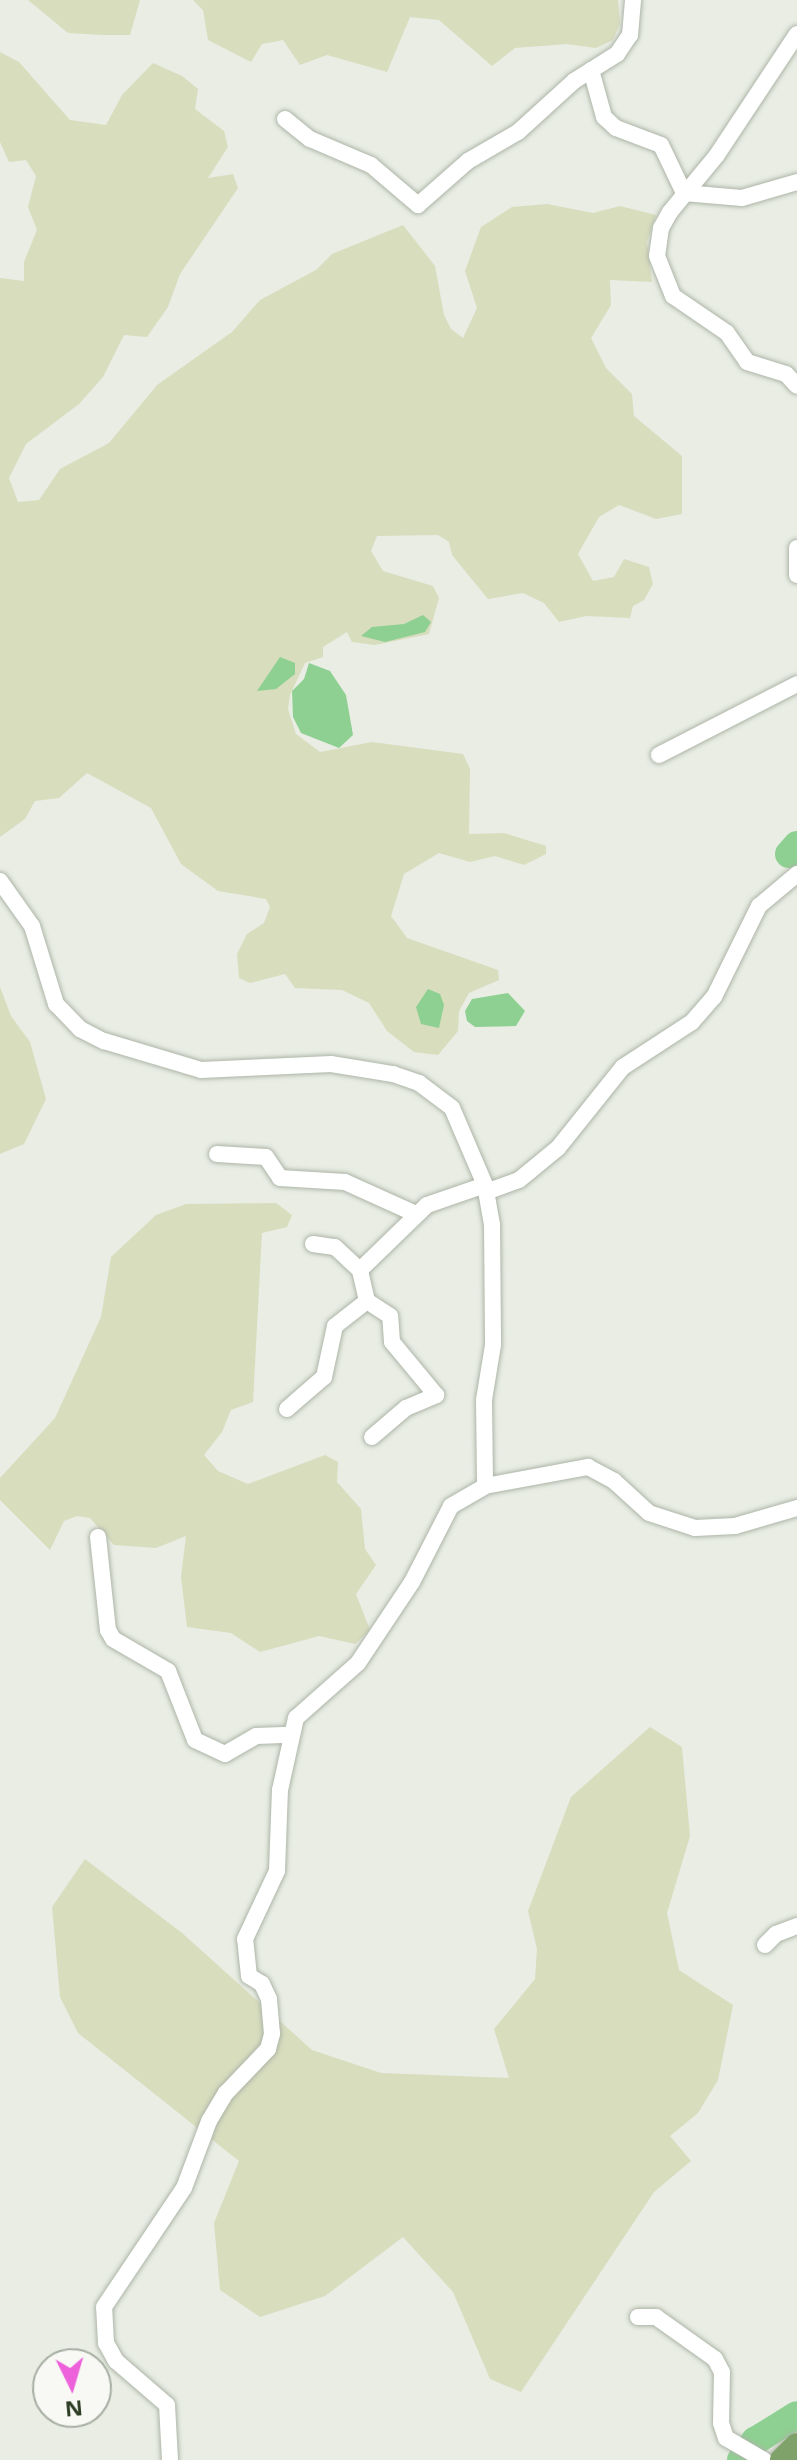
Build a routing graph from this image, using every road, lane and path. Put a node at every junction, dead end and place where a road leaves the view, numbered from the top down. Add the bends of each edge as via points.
1 (633, 0) edge
2 (797, 34) edge
3 (591, 70) junction
4 (285, 119) dead end
5 (797, 182) edge
6 (684, 193) junction
7 (797, 386) edge
8 (797, 548) edge
9 (797, 575) edge
10 (797, 684) edge
11 (659, 755) dead end
12 (797, 874) edge
13 (0, 881) edge
14 (217, 1154) dead end
15 (486, 1189) junction
16 (416, 1214) junction
17 (313, 1244) dead end
18 (360, 1270) junction
19 (367, 1301) junction
20 (287, 1409) dead end
21 (372, 1437) dead end
22 (485, 1486) junction
23 (797, 1508) edge
24 (98, 1537) dead end
25 (290, 1735) junction
26 (797, 1926) edge
27 (765, 1945) dead end
28 (638, 2317) dead end
29 (797, 2445) edge
30 (170, 2460) edge
31 (764, 2460) edge
32 (782, 2460) edge

1 - 3 street via 626,43
2 - 6 street via 717,155
3 - 4 street via 418,205 371,165 310,139
3 - 6 street via 604,117 616,128 661,145
5 - 6 street via 742,198
6 - 7 street via 661,228 657,256 664,283 673,296 727,333 747,362 786,374
8 - 9 street
10 - 11 street
12 - 15 street via 759,906 714,997 692,1022 623,1067 558,1148 519,1180
13 - 15 street via 32,926 56,1004 80,1029 201,1070 331,1064 419,1083 452,1108
14 - 16 street via 266,1157 280,1178 345,1182
15 - 16 street via 444,1197
15 - 22 street via 493,1345 484,1400
16 - 18 street
17 - 18 street via 335,1247
18 - 19 street
19 - 20 street via 335,1326 324,1377
19 - 21 street via 390,1316 392,1342 436,1395 406,1408
22 - 23 street via 588,1467 614,1481 649,1513 695,1528 735,1526
22 - 25 street via 451,1506 412,1582 358,1663 303,1708
24 - 25 street via 108,1630 113,1639 168,1671 195,1740 225,1754 256,1736
25 - 30 street via 280,1790 277,1871 245,1939 249,1976 262,1984 269,1999 268,2049 226,2093 209,2121 184,2188 104,2307 106,2343 116,2361 167,2405
26 - 27 street
28 - 31 street via 656,2317 715,2359 722,2372 721,2423 726,2438
29 - 32 main road

